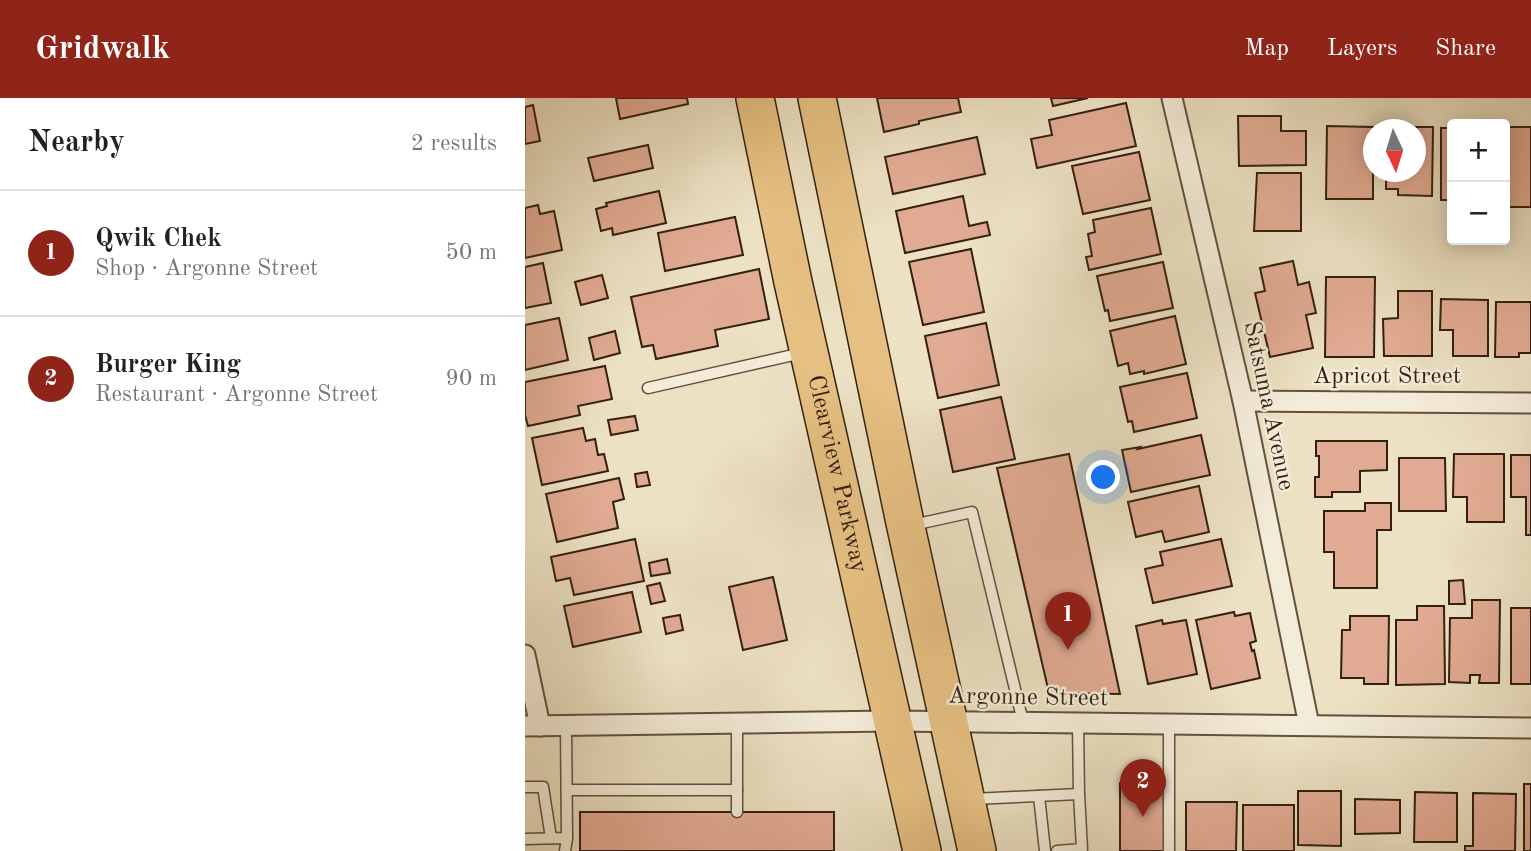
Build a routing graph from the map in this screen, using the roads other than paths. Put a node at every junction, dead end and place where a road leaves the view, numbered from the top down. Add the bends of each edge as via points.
1 (755, 98) edge
2 (817, 98) edge
3 (1172, 98) edge
4 (809, 351) junction
5 (648, 388) dead end
6 (1243, 401) junction
7 (1531, 403) edge
8 (906, 527) junction
9 (525, 655) edge
10 (891, 721) junction
11 (948, 721) junction
12 (1023, 722) junction
13 (737, 723) junction
14 (1078, 723) junction
15 (1169, 724) junction
16 (1309, 725) junction
17 (532, 726) edge
18 (566, 726) junction
19 (1531, 728) edge
20 (525, 787) edge
21 (567, 790) junction
22 (737, 790) junction
23 (1079, 794) junction
24 (1039, 796) junction
25 (965, 799) junction
26 (737, 812) dead end
27 (525, 838) edge
28 (551, 838) junction
29 (567, 838) junction
30 (565, 851) edge
31 (922, 851) edge
32 (977, 851) edge
33 (1045, 851) edge
34 (1057, 851) edge
35 (1169, 851) edge

1 - 4 highway, Clearview Parkway
2 - 8 highway
3 - 6 street, Satsuma Avenue
4 - 5 lane
4 - 10 highway, Clearview Parkway
6 - 7 street, Apricot Street
6 - 16 street, Satsuma Avenue
8 - 11 highway
8 - 12 lane via 972,512
9 - 17 street
10 - 11 street, Argonne Street
10 - 13 street, Argonne Street
10 - 31 highway, Clearview Parkway
11 - 12 street, Argonne Street
11 - 25 highway
12 - 14 street, Argonne Street
13 - 18 street, Argonne Street
13 - 22 lane
14 - 15 street, Argonne Street
14 - 23 lane
15 - 16 street, Argonne Street
15 - 35 lane
16 - 19 street, Argonne Street
17 - 18 street, Argonne Street
18 - 21 lane
20 - 28 lane via 543,787
21 - 22 lane
21 - 29 lane
22 - 26 lane
23 - 24 lane
23 - 34 lane via 1082,849
24 - 25 lane
24 - 33 lane
25 - 32 highway
27 - 28 lane
28 - 29 lane
29 - 30 lane

